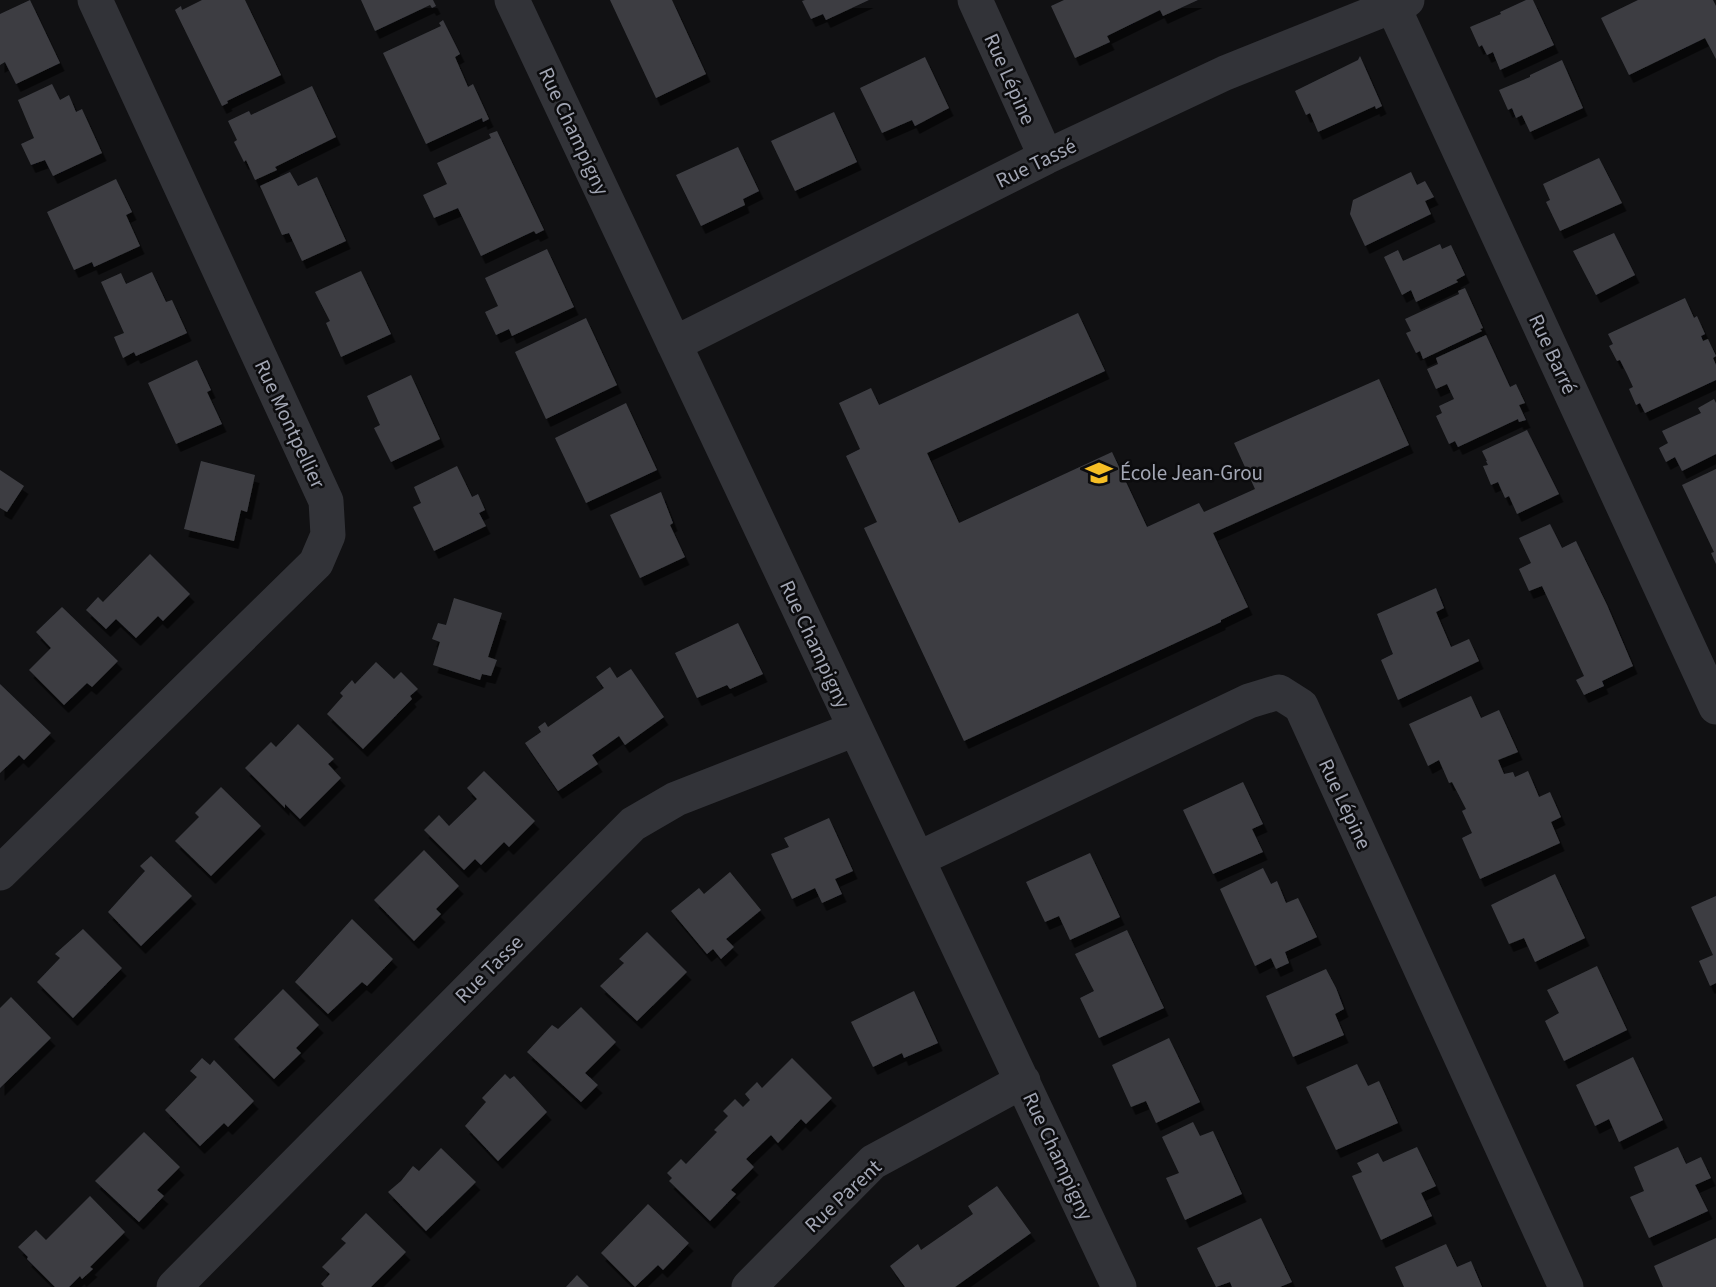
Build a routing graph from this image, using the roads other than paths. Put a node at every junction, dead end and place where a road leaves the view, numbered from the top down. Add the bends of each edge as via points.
1 (95, 0) edge
2 (512, 0) edge
3 (975, 0) edge
4 (1396, 2) edge
5 (1046, 157) junction
6 (674, 344) junction
7 (1716, 707) edge
8 (855, 729) junction
9 (918, 859) junction
10 (0, 873) edge
11 (1023, 1082) junction
12 (174, 1287) edge
13 (749, 1287) edge
14 (1119, 1287) edge
15 (1566, 1287) edge

1 - 10 street, Rue Montpellier via 326,501 328,535 316,564
2 - 6 street, Rue Champigny
3 - 5 street, Rue Lépine
4 - 5 street, Rue Tassé via 1225,73
4 - 7 street, Rue Barré
5 - 6 street, Rue Tassé
6 - 8 street, Rue Champigny
8 - 9 street, Rue Champigny
8 - 12 street, Rue Tasse via 676,799 633,824
9 - 11 street, Rue Champigny
9 - 15 street, Rue Lépine via 1249,701 1279,692 1301,706
11 - 13 street, Rue Parent via 873,1162
11 - 14 street, Rue Champigny

